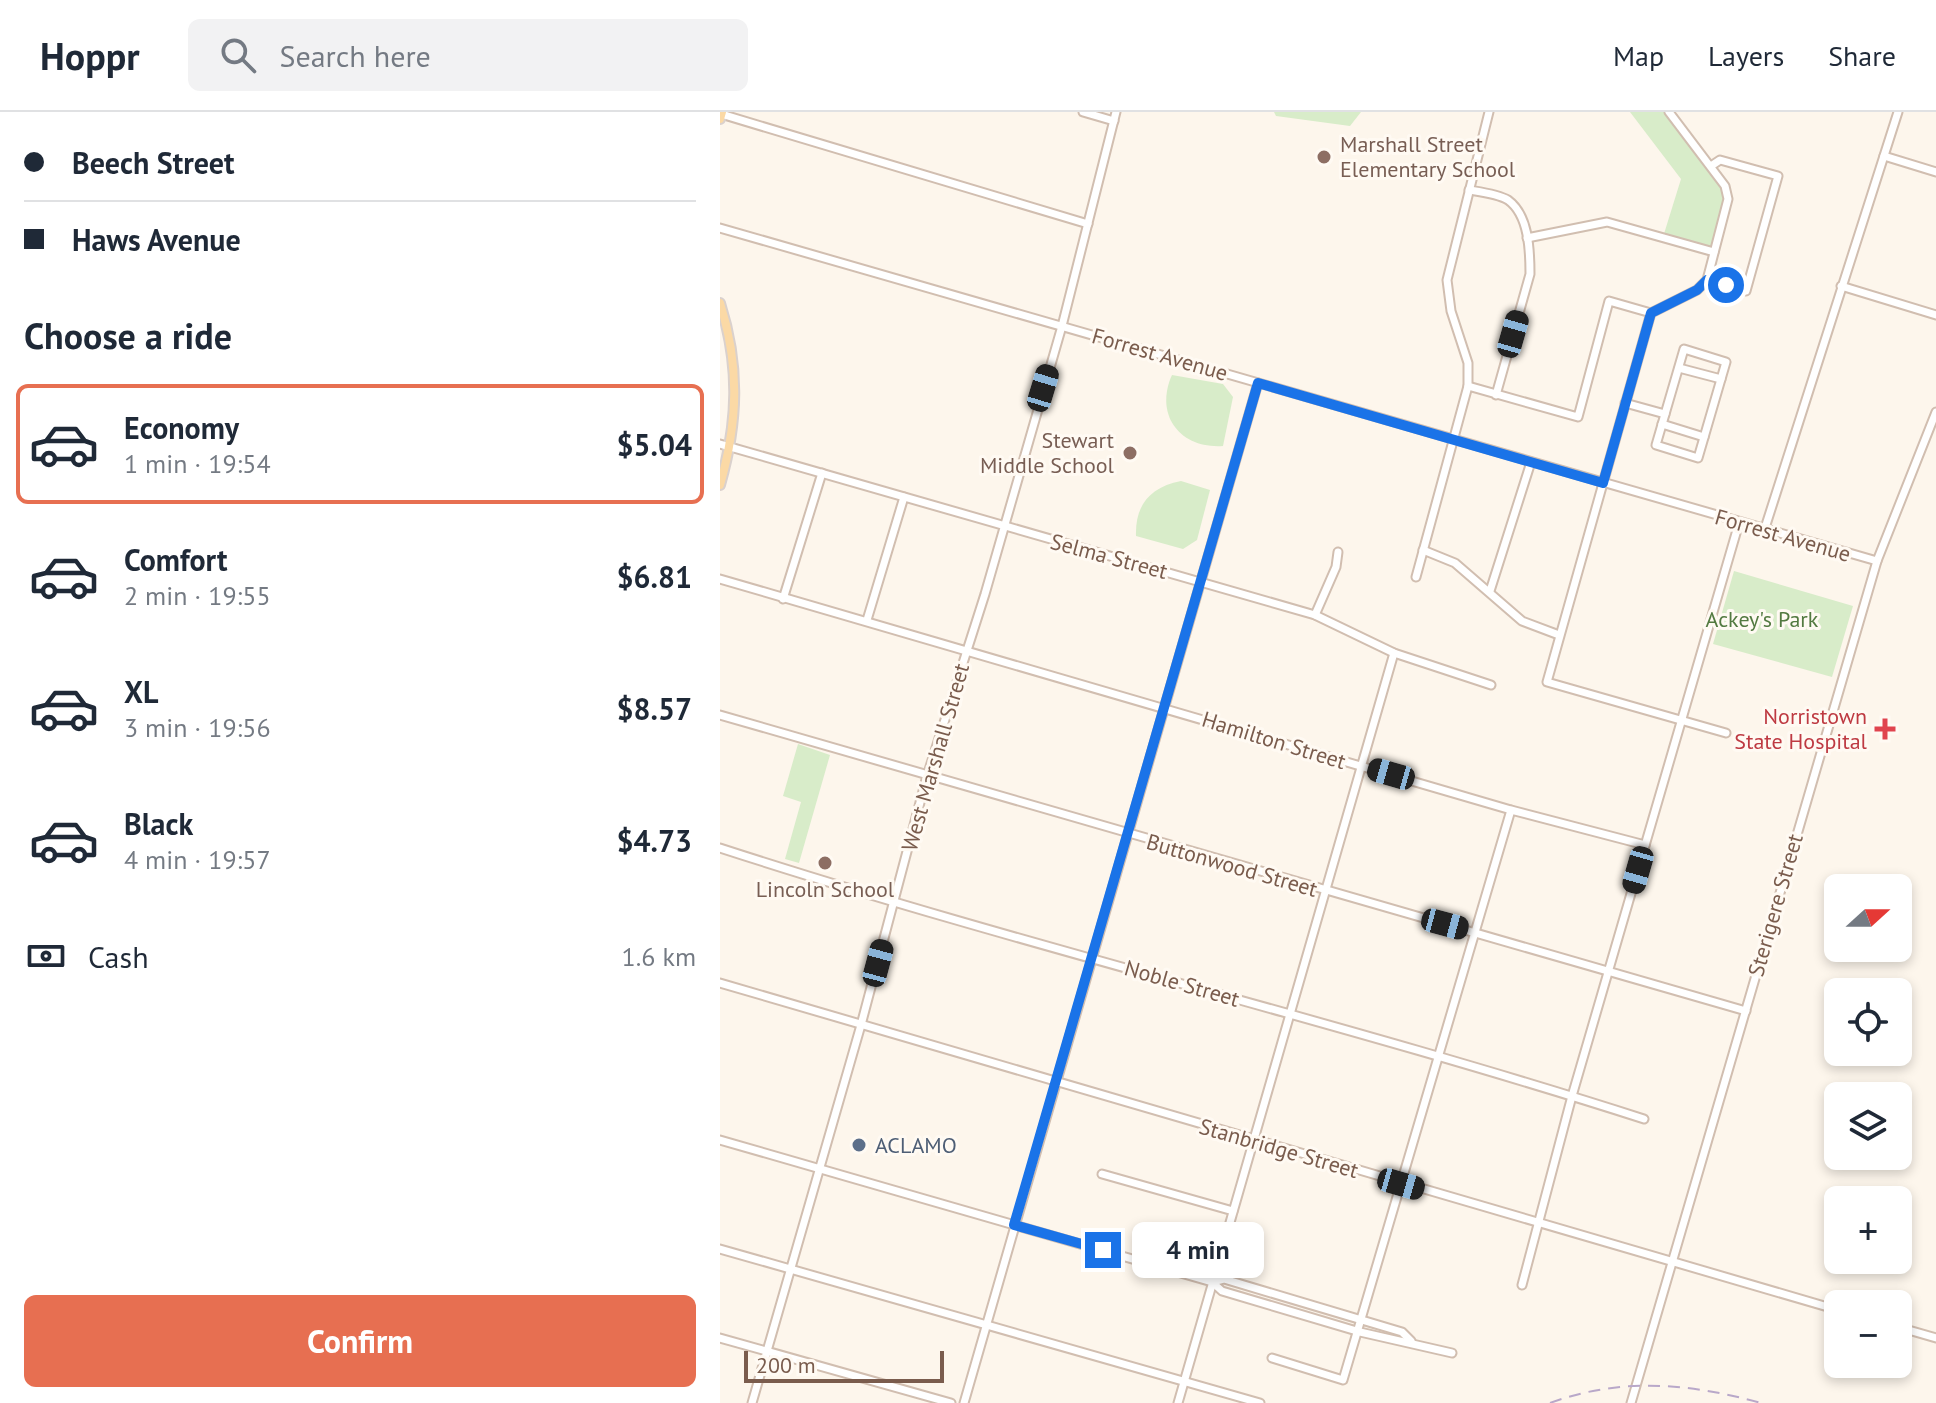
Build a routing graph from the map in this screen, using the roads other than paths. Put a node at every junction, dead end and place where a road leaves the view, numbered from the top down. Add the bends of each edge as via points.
1 (1083, 112) edge
2 (1116, 112) edge
3 (1489, 112) edge
4 (1669, 112) edge
5 (1898, 112) edge
6 (721, 115) edge
7 (1114, 121) junction
8 (1884, 156) junction
9 (1711, 166) junction
10 (1936, 172) edge
11 (1469, 190) junction
12 (1088, 224) junction
13 (720, 228) edge
14 (1527, 238) junction
15 (1714, 252) junction
16 (1707, 280) junction
17 (1841, 286) junction
18 (720, 303) edge
19 (1651, 313) junction
20 (1936, 315) edge
21 (1062, 326) junction
22 (1679, 368) junction
23 (1721, 379) junction
24 (1258, 383) junction
25 (1468, 386) junction
26 (1496, 395) junction
27 (1625, 403) junction
28 (1936, 412) edge
29 (1665, 414) junction
30 (1662, 424) junction
31 (1704, 437) junction
32 (1454, 440) junction
33 (720, 444) edge
34 (731, 447) junction
35 (1531, 462) junction
36 (822, 473) junction
37 (1603, 483) junction
38 (720, 485) edge
39 (904, 497) junction
40 (1739, 523) junction
41 (1002, 527) junction
42 (1765, 528) junction
43 (1423, 550) junction
44 (1338, 552) dead end
45 (1877, 561) junction
46 (1416, 577) dead end
47 (720, 579) edge
48 (1199, 581) junction
49 (1490, 591) junction
50 (783, 599) junction
51 (1315, 615) junction
52 (867, 620) junction
53 (1559, 635) junction
54 (965, 651) junction
55 (1394, 653) junction
56 (1491, 685) dead end
57 (1164, 707) junction
58 (720, 715) edge
59 (1681, 722) junction
60 (1726, 733) dead end
61 (1360, 765) junction
62 (927, 776) junction
63 (1511, 810) junction
64 (1128, 834) junction
65 (1645, 845) junction
66 (720, 848) edge
67 (1324, 891) junction
68 (894, 902) junction
69 (1475, 932) junction
70 (1092, 958) junction
71 (1608, 972) junction
72 (720, 983) edge
73 (1746, 1011) junction
74 (1291, 1014) junction
75 (861, 1025) junction
76 (1439, 1059) junction
77 (1056, 1082) junction
78 (1572, 1096) junction
79 (1644, 1119) dead end
80 (720, 1140) edge
81 (1253, 1141) junction
82 (820, 1168) junction
83 (1102, 1174) dead end
84 (1401, 1184) junction
85 (1233, 1211) junction
86 (1537, 1223) junction
87 (1014, 1225) junction
88 (720, 1249) edge
89 (1671, 1261) junction
90 (790, 1270) junction
91 (1212, 1282) junction
92 (1522, 1285) dead end
93 (1284, 1297) junction
94 (1824, 1306) edge
95 (1280, 1309) junction
96 (1363, 1320) junction
97 (984, 1327) junction
98 (1912, 1331) edge
99 (1360, 1332) junction
100 (720, 1338) edge
101 (1936, 1338) edge
102 (1411, 1341) junction
103 (768, 1351) junction
104 (1452, 1353) dead end
105 (1272, 1358) dead end
106 (1184, 1380) junction
107 (752, 1403) edge
108 (951, 1403) edge
109 (964, 1403) edge
110 (1178, 1403) edge
111 (1260, 1403) edge
112 (1631, 1403) edge

1 - 7 street
2 - 7 street, West Marshall Street
3 - 11 street
4 - 9 street
5 - 8 street
6 - 12 street
7 - 12 street, West Marshall Street
8 - 10 street
8 - 17 street
9 - 15 street via 1728,199
9 - 16 street via 1720,160 1778,176 1746,291
11 - 14 street via 1508,200
11 - 25 street via 1447,280 1468,363
12 - 21 street, West Marshall Street
13 - 21 street, Forrest Avenue
14 - 15 street via 1607,222
14 - 26 street via 1530,274
15 - 16 street
16 - 19 street
17 - 20 street
17 - 42 street
18 - 34 main road via 736,383
19 - 26 street via 1609,301 1578,417
19 - 27 street
21 - 24 street, Forrest Avenue
21 - 41 street, West Marshall Street
22 - 23 street
22 - 23 street via 1684,349 1726,362
22 - 29 street
23 - 31 street
24 - 32 street, Forrest Avenue
24 - 48 street
25 - 26 street
25 - 32 street
27 - 29 street
27 - 37 street
28 - 45 street, Sterigere Street
29 - 30 street
30 - 31 street
30 - 31 street via 1656,445 1670,450 1698,458
32 - 35 street, Forrest Avenue
32 - 43 street
33 - 34 street, Selma Street
34 - 36 street, Selma Street
34 - 38 main road
35 - 37 street, Forrest Avenue
35 - 49 street
36 - 39 street, Selma Street
36 - 50 street
37 - 40 street, Forrest Avenue
37 - 53 street
39 - 41 street, Selma Street
39 - 52 street
40 - 42 street, Forrest Avenue
40 - 59 street
41 - 48 street, Selma Street
41 - 54 street, West Marshall Street
42 - 45 street, Forrest Avenue
43 - 46 street
43 - 49 street via 1455,563
44 - 51 street
45 - 73 street, Sterigere Street
47 - 50 street, Hamilton Street
48 - 51 street, Selma Street
48 - 57 street
49 - 53 street via 1522,621
50 - 52 street, Hamilton Street
51 - 55 street, Selma Street
52 - 54 street, Hamilton Street
53 - 59 street via 1547,682
54 - 57 street, Hamilton Street
54 - 62 street, West Marshall Street
55 - 56 street, Selma Street
55 - 61 street
57 - 61 street, Hamilton Street
57 - 64 street
58 - 62 street, Buttonwood Street
59 - 60 street
59 - 65 street
61 - 63 street, Hamilton Street
61 - 67 street
62 - 64 street, Buttonwood Street
62 - 68 street, West Marshall Street
63 - 65 street, Hamilton Street
63 - 69 street
64 - 67 street, Buttonwood Street
64 - 70 street
65 - 71 street
66 - 68 street, Noble Street
67 - 69 street, Buttonwood Street
67 - 74 street
68 - 70 street, Noble Street
68 - 75 street, West Marshall Street
69 - 71 street, Buttonwood Street
69 - 76 street
70 - 74 street, Noble Street
70 - 77 street
71 - 73 street, Buttonwood Street
71 - 78 street
72 - 75 street, Stanbridge Street
73 - 89 street, Sterigere Street
74 - 76 street, Noble Street
74 - 81 street
75 - 77 street, Stanbridge Street
75 - 82 street, West Marshall Street
76 - 78 street, Noble Street
76 - 84 street
77 - 81 street, Stanbridge Street
77 - 87 street
78 - 79 street, Noble Street
78 - 86 street
80 - 82 street
81 - 84 street, Stanbridge Street
81 - 85 street
82 - 87 street
82 - 90 street, West Marshall Street
83 - 85 street
84 - 86 street, Stanbridge Street
84 - 96 street
85 - 91 street
86 - 89 street, Stanbridge Street
86 - 92 street
87 - 91 street
87 - 97 street
88 - 90 street
89 - 94 street, Stanbridge Street
89 - 112 street, Sterigere Street
90 - 97 street
90 - 103 street, West Marshall Street
91 - 93 street via 1224,1279
91 - 95 street via 1222,1291
91 - 106 street
93 - 95 street
93 - 96 street
95 - 99 street
96 - 99 street
96 - 102 street via 1402,1332
97 - 106 street
97 - 109 street
98 - 101 street
99 - 102 street
99 - 105 street via 1343,1380
100 - 103 street
102 - 104 street
103 - 107 street, West Marshall Street
103 - 108 street
106 - 110 street
106 - 111 street

